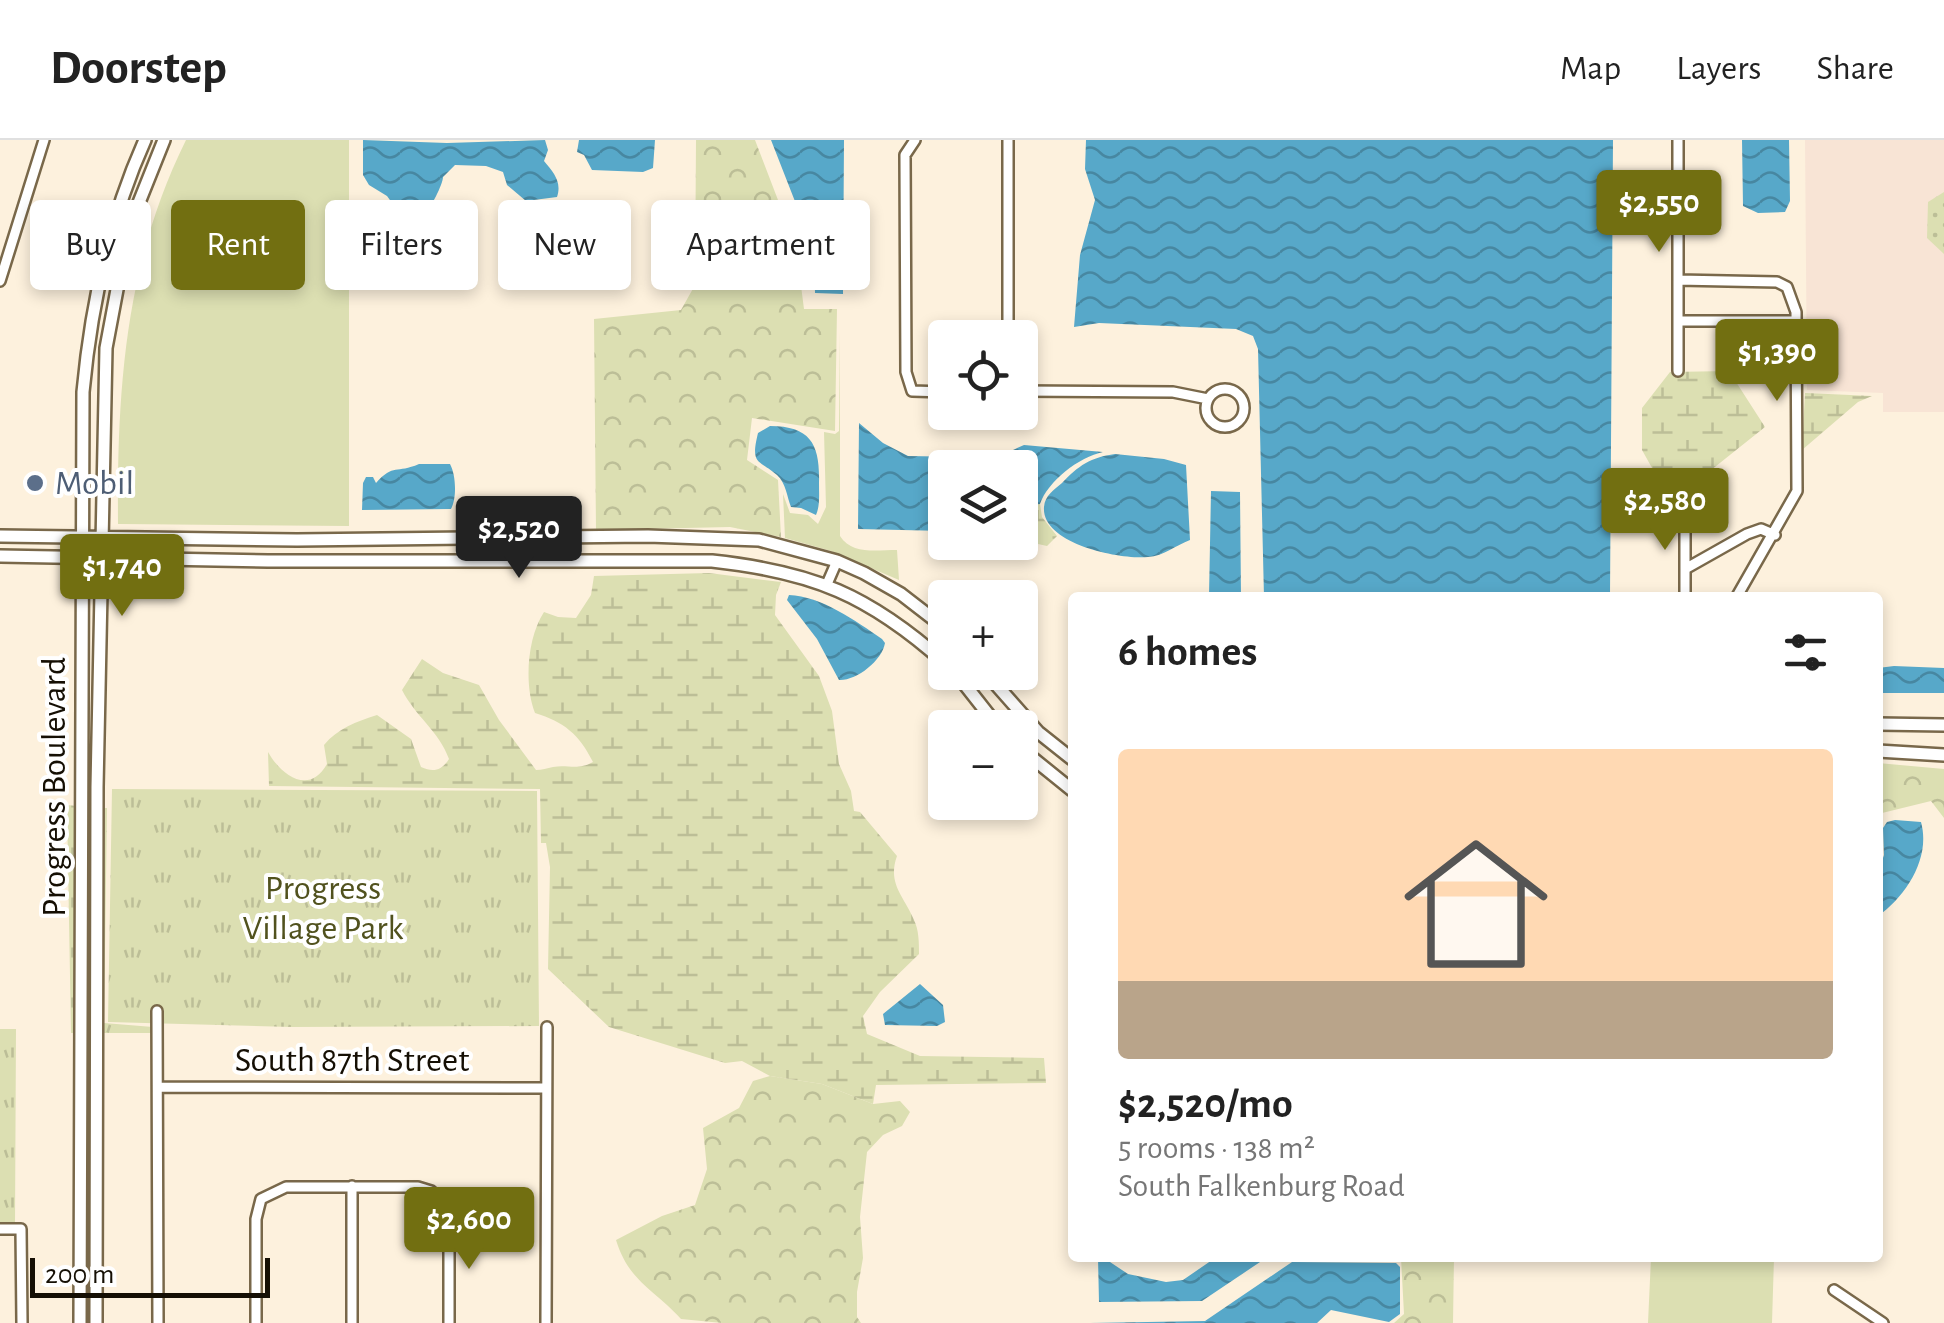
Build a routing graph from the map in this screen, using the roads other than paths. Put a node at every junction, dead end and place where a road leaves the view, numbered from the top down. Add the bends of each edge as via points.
1 (44, 140) edge
2 (146, 140) edge
3 (164, 140) edge
4 (915, 140) edge
5 (1008, 140) edge
6 (1678, 140) edge
7 (1678, 280) junction
8 (0, 281) edge
9 (1008, 320) edge
10 (1678, 321) junction
11 (1796, 321) junction
12 (1678, 371) dead end
13 (928, 391) edge
14 (1038, 392) edge
15 (1208, 399) junction
16 (1685, 508) dead end
17 (1775, 535) junction
18 (0, 536) edge
19 (82, 538) junction
20 (102, 540) junction
21 (0, 556) edge
22 (82, 558) junction
23 (102, 560) junction
24 (837, 561) junction
25 (1685, 569) junction
26 (827, 584) junction
27 (1685, 592) edge
28 (1740, 592) edge
29 (928, 615) edge
30 (928, 649) edge
31 (969, 690) edge
32 (1001, 690) edge
33 (985, 710) edge
34 (1019, 710) edge
35 (1883, 724) edge
36 (1944, 725) edge
37 (1038, 732) edge
38 (1883, 750) edge
39 (1944, 755) edge
40 (1068, 756) edge
41 (1038, 763) edge
42 (1068, 787) edge
43 (81, 886) junction
44 (158, 1011) dead end
45 (96, 1012) junction
46 (548, 1027) dead end
47 (81, 1039) junction
48 (158, 1088) junction
49 (546, 1088) junction
50 (80, 1122) junction
51 (96, 1122) junction
52 (352, 1186) junction
53 (0, 1229) edge
54 (1834, 1290) dead end
55 (22, 1323) edge
56 (80, 1323) edge
57 (96, 1323) edge
58 (158, 1323) edge
59 (256, 1323) edge
60 (352, 1323) edge
61 (449, 1323) edge
62 (546, 1323) edge
63 (1883, 1323) edge

1 - 8 street
2 - 19 main road, Progress Boulevard via 92,310 83,392
3 - 20 main road, Progress Boulevard via 138,205 106,348
4 - 13 street via 906,155 906,372 912,391
5 - 9 street
6 - 7 street
7 - 10 street
7 - 11 street via 1777,282 1793,297
10 - 11 street
10 - 12 street
11 - 17 street via 1796,491
14 - 15 street via 1173,392
15 - 15 street via 1224,389 1237,392 1242,416 1228,427 1217,425 1206,411
16 - 25 street
17 - 25 street via 1747,534
17 - 28 street
18 - 19 main road
19 - 20 main road
19 - 22 main road, Progress Boulevard
20 - 23 main road, Progress Boulevard
20 - 24 main road via 710,537 758,540
21 - 22 main road
22 - 23 main road
22 - 43 main road, Progress Boulevard
23 - 26 main road via 712,561 770,567
23 - 45 main road, Progress Boulevard
24 - 26 street
24 - 29 main road
25 - 27 street
26 - 30 main road via 887,616
31 - 33 main road
32 - 34 main road
35 - 36 main road
37 - 40 main road
38 - 39 main road
41 - 42 main road
43 - 45 main road via 87,1000
43 - 47 main road, Progress Boulevard
44 - 48 street
45 - 47 main road via 89,1014
45 - 51 main road, Progress Boulevard
46 - 49 street
47 - 50 main road, Progress Boulevard
48 - 49 street, South 87th Street
48 - 58 street
49 - 62 street
50 - 51 main road
50 - 56 main road, Progress Boulevard
51 - 57 main road, Progress Boulevard
52 - 59 street via 286,1186 261,1198
52 - 60 street
52 - 61 street via 404,1186 441,1200 449,1220
53 - 55 street via 21,1229
54 - 63 street

